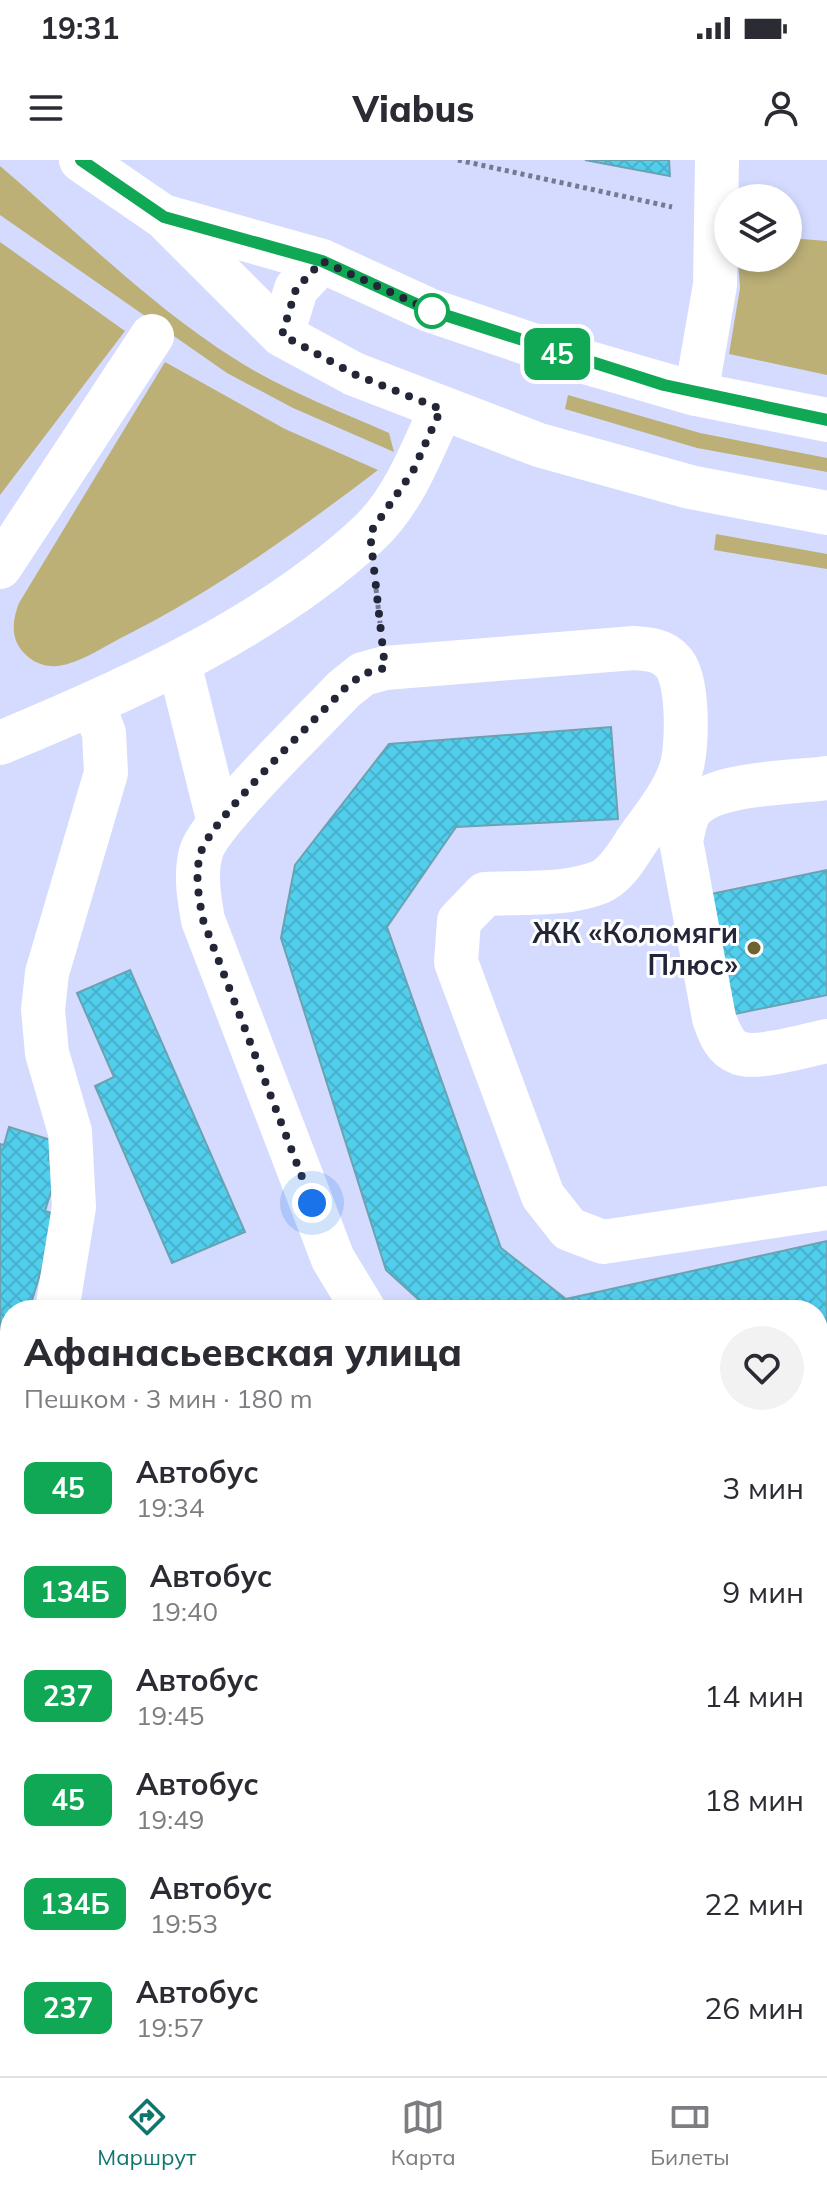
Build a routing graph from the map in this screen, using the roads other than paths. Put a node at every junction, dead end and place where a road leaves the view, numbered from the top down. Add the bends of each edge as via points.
1 (81, 160) edge
2 (717, 160) edge
3 (164, 217) junction
4 (322, 261) junction
5 (282, 335) junction
6 (152, 336) dead end
7 (696, 394) junction
8 (441, 409) junction
9 (827, 420) edge
10 (827, 513) edge
11 (0, 567) edge
12 (179, 663) junction
13 (93, 705) junction
14 (0, 743) edge
15 (827, 778) edge
16 (678, 805) junction
17 (219, 823) junction
18 (827, 1041) edge
19 (827, 1208) edge
20 (59, 1300) edge
21 (358, 1300) edge

1 - 3 street
2 - 7 street via 715,285
3 - 4 street
3 - 5 street
4 - 5 street via 296,289
4 - 7 street via 429,310
5 - 8 street via 354,374
6 - 11 street
7 - 9 street
8 - 10 street via 539,445 690,487
8 - 12 street via 413,471 370,533 294,592
12 - 13 street
12 - 17 street
13 - 14 street
13 - 20 street via 104,733 106,773 47,973 43,1010 47,1053 70,1132 74,1207
15 - 16 street via 727,790
16 - 17 street via 687,735 681,682 675,663 656,650 634,648 363,674
16 - 18 street via 722,1040 739,1053
16 - 19 street via 602,881 576,888 485,894 459,921 456,962 543,1196 569,1229 603,1242
17 - 21 street via 201,850 197,886 203,920 333,1259

